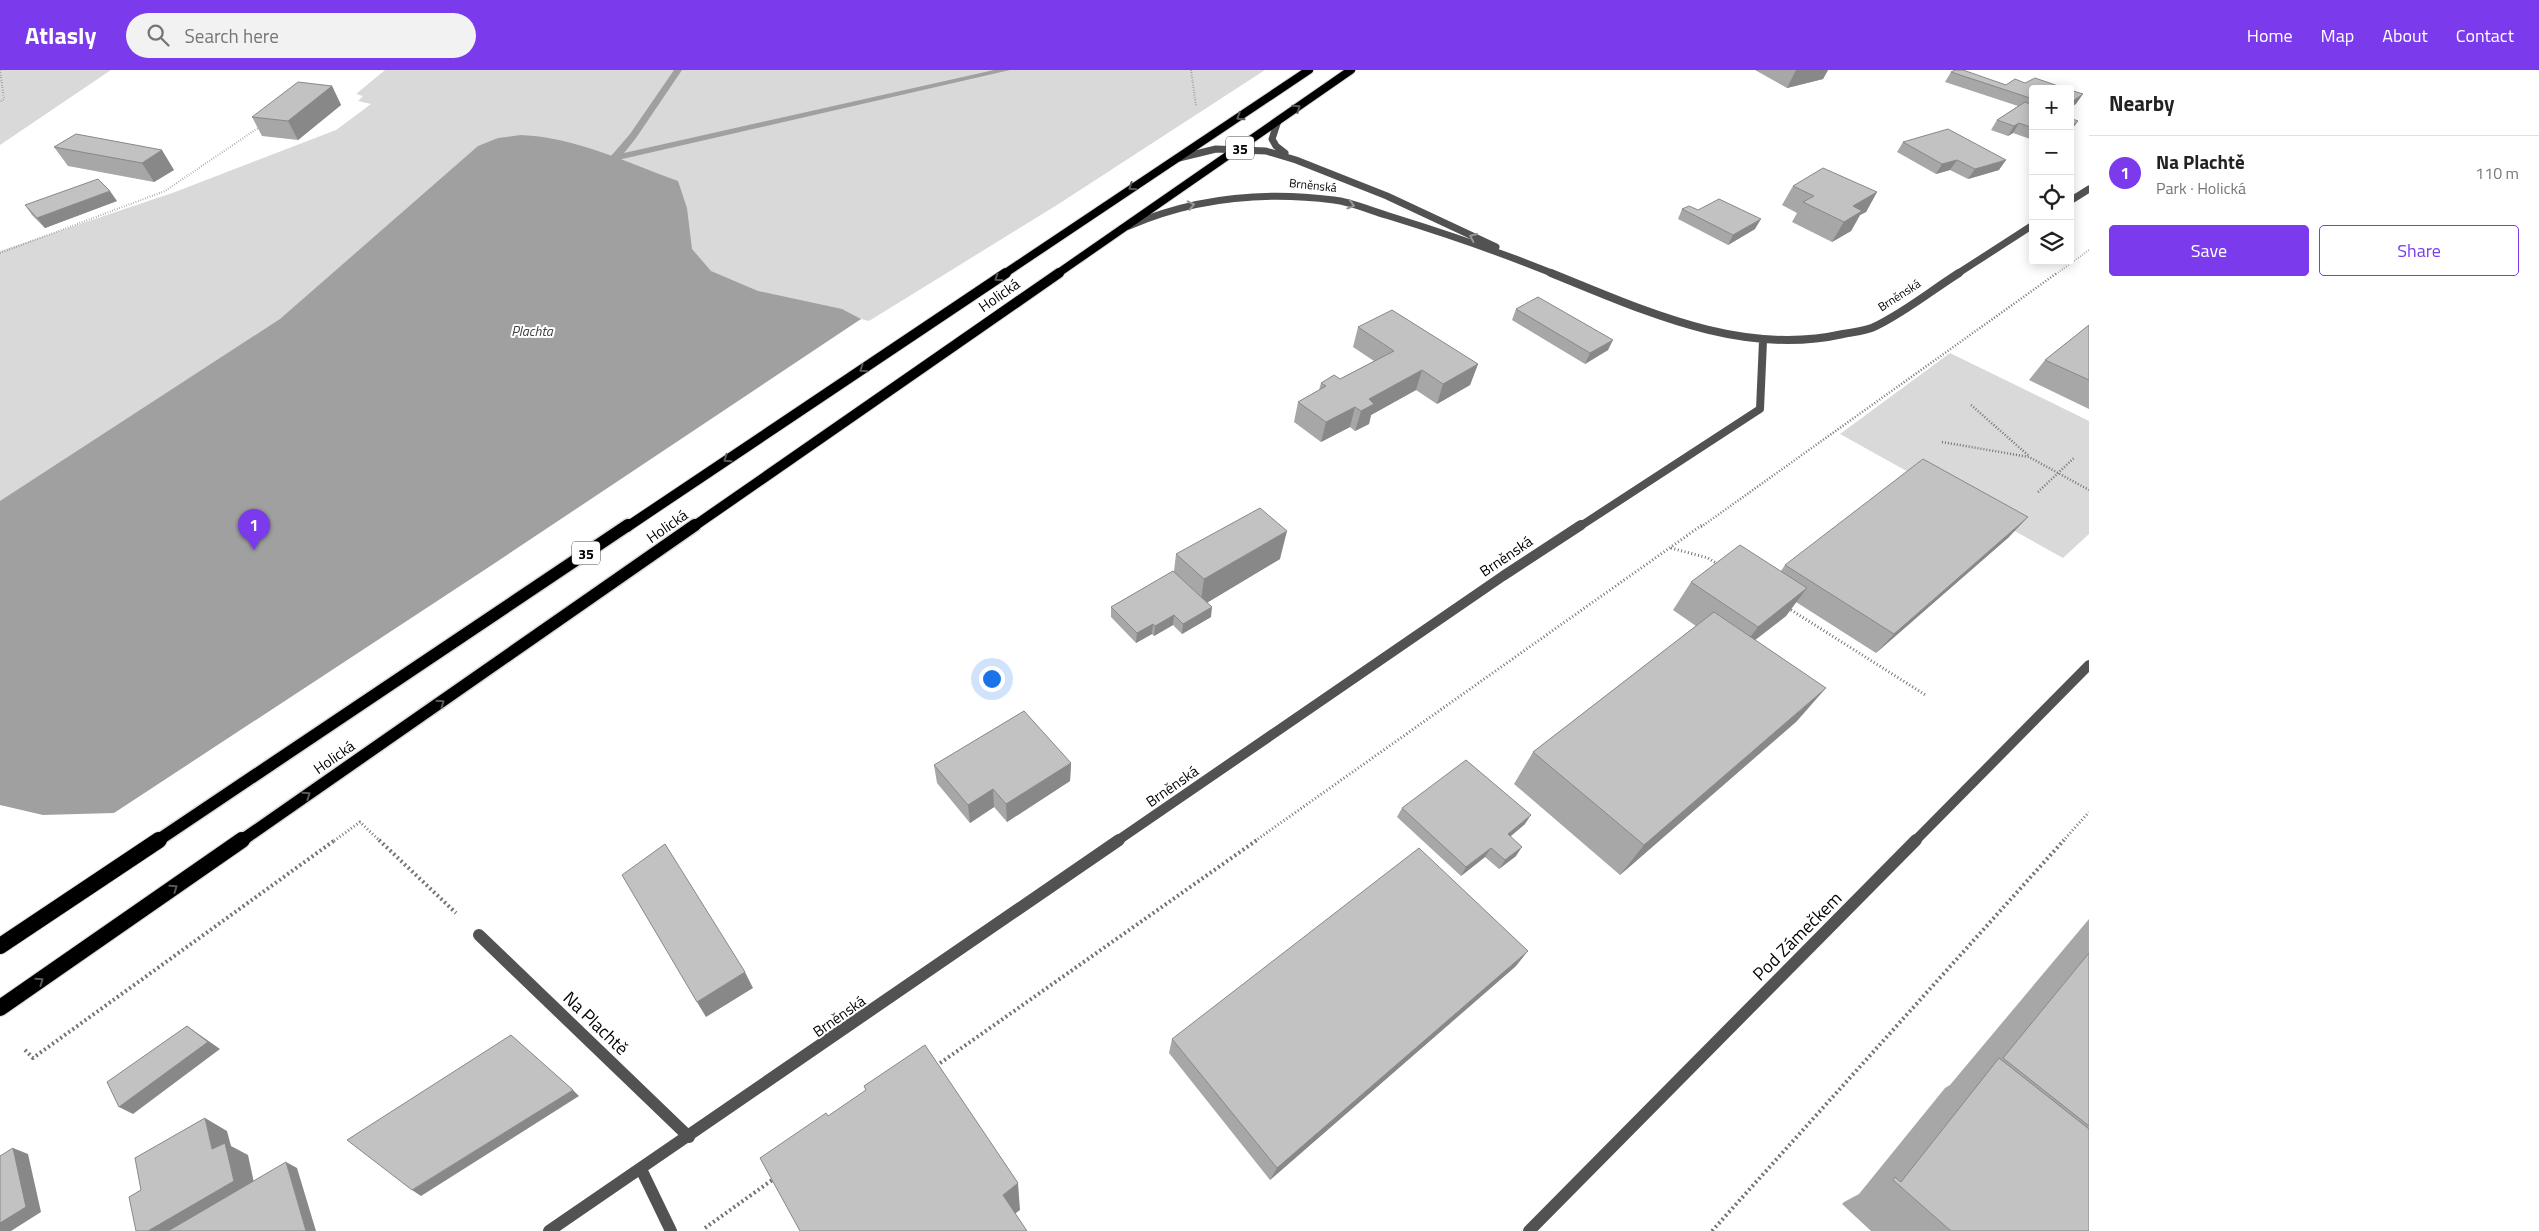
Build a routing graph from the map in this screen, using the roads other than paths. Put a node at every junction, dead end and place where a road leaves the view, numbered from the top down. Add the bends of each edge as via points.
1 (1309, 70) edge
2 (1351, 70) edge
3 (1278, 121) junction
4 (1239, 148) junction
5 (1172, 160) junction
6 (1296, 160) junction
7 (2089, 188) edge
8 (2074, 198) edge
9 (1128, 226) junction
10 (2029, 228) edge
11 (1549, 272) junction
12 (1763, 341) junction
13 (2089, 665) edge
14 (479, 935) road end
15 (0, 946) edge
16 (0, 1008) edge
17 (689, 1137) junction
18 (641, 1169) junction
19 (549, 1231) edge
20 (670, 1231) edge
21 (1529, 1231) edge

1 -> 5 main road, Holická / 35
3 -> 2 main road, Holická / 35
3 - 4 main road, Holická / 35
3 - 6 street, Brněnská via 1271,140 1277,149
4 - 5 street, Brněnská via 1201,152
4 - 6 street, Brněnská via 1266,151
4 - 9 main road, Holická / 35
5 -> 15 main road, Holická / 35
11 -> 6 street, Brněnská via 1387,196
7 - 8 street
9 -> 11 street, Brněnská via 1209,201 1271,195 1336,200
16 -> 9 main road, Holická / 35
10 - 12 street, Brněnská via 1875,327 1822,338
11 - 12 street, Brněnská via 1657,316
12 - 17 street, Brněnská via 1760,409 1503,576
13 - 21 street, Pod Zámečkem
14 - 17 street, Na Plachtě
17 - 18 street, Brněnská
18 - 19 street, Brněnská
18 - 20 street

